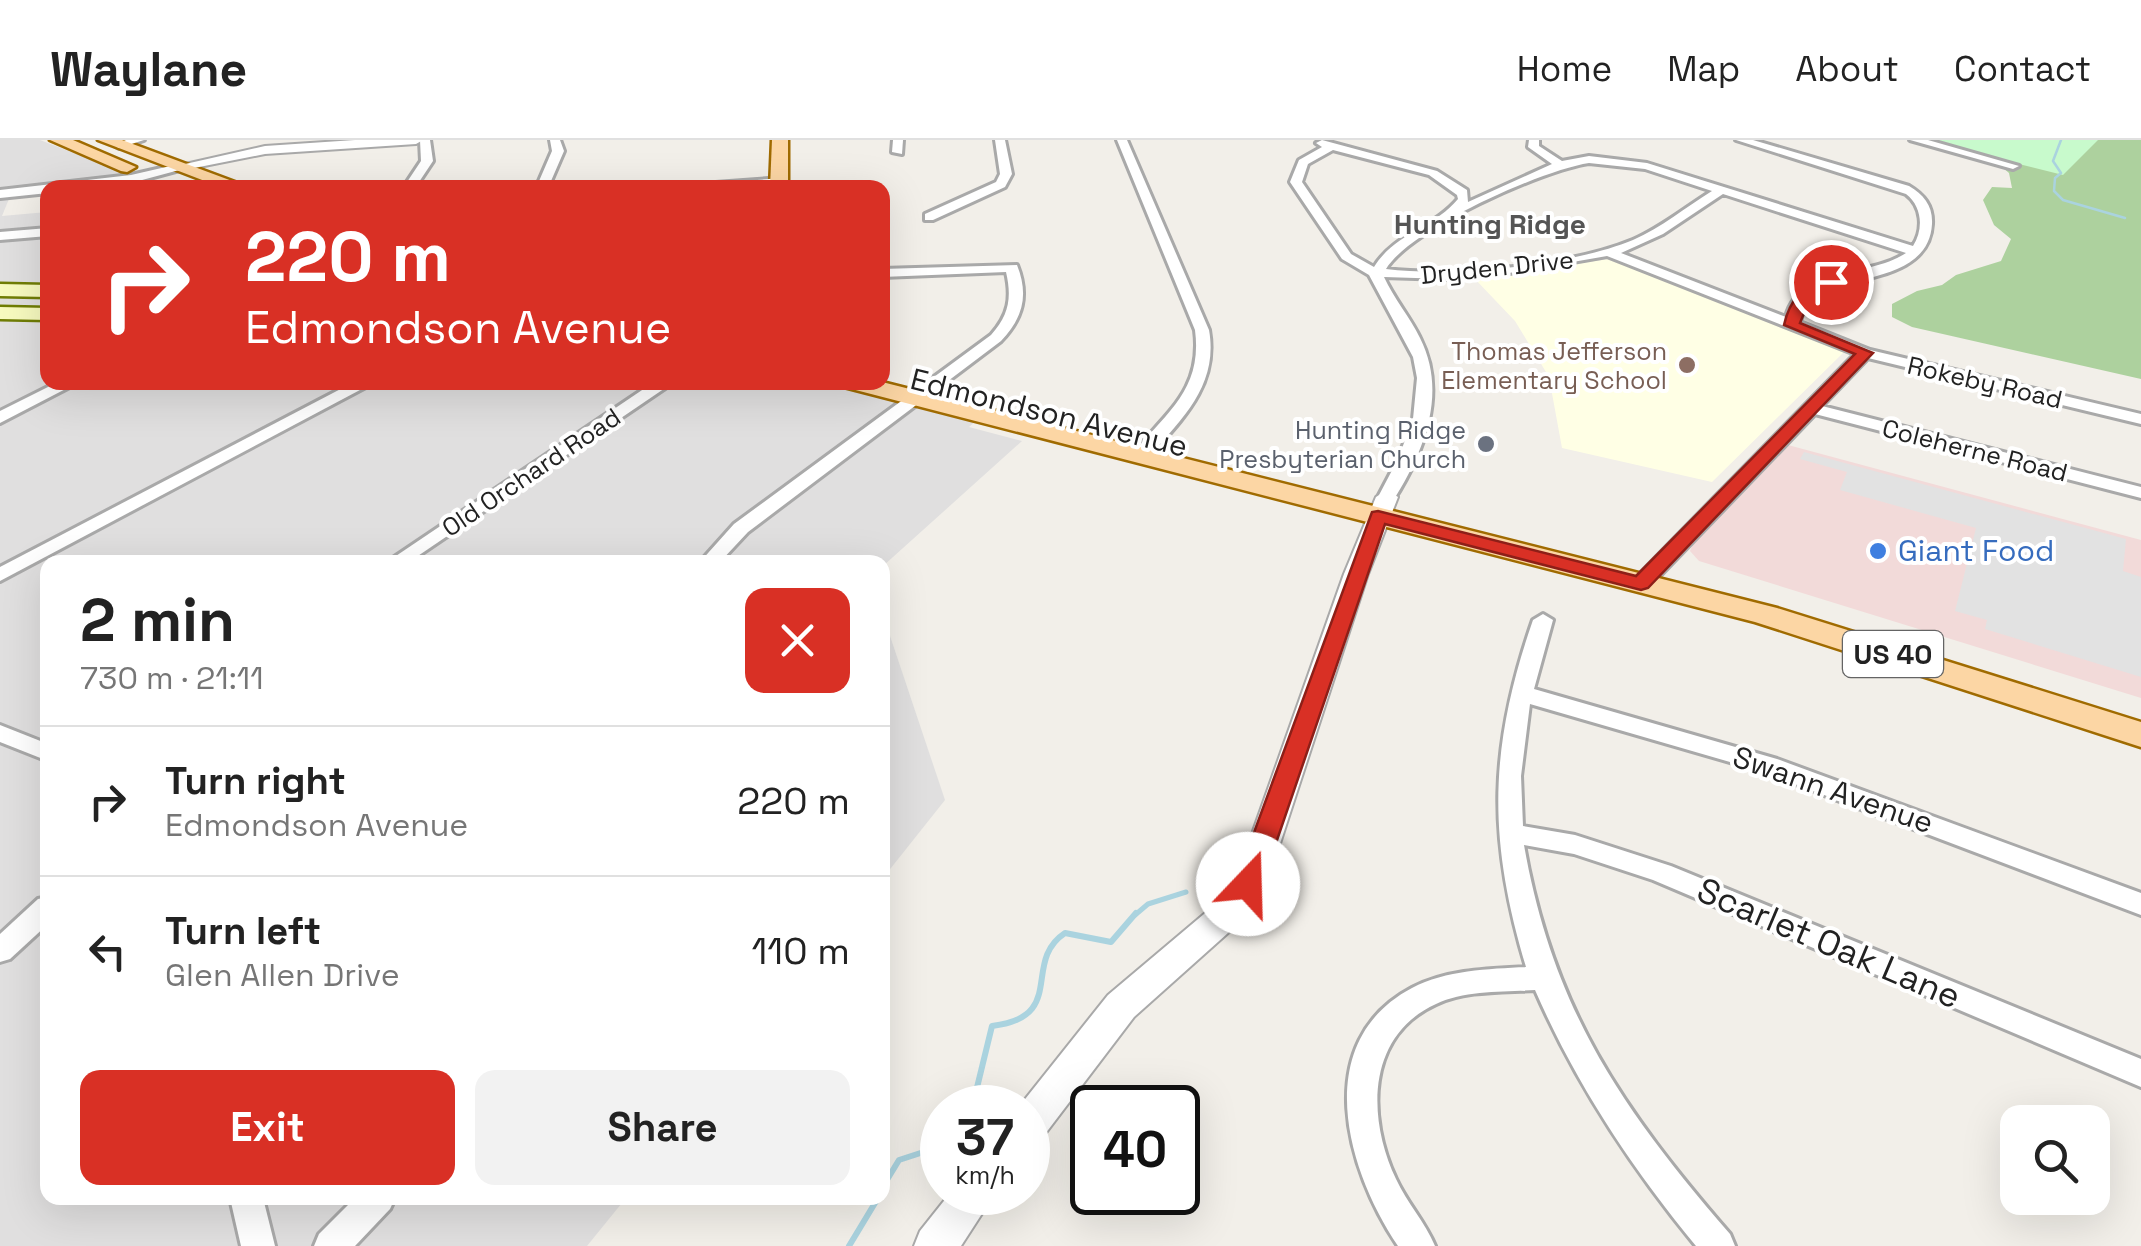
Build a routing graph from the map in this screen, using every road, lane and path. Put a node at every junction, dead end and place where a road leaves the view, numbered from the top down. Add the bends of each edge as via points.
1 (58, 140) edge
2 (138, 140) edge
3 (416, 140) edge
4 (425, 140) edge
5 (555, 140) edge
6 (780, 140) edge
7 (1000, 140) edge
8 (1122, 140) edge
9 (1311, 140) edge
10 (1534, 140) edge
11 (1741, 140) edge
12 (1915, 140) edge
13 (113, 142) edge
14 (1331, 146) junction
15 (1558, 162) junction
16 (2013, 166) dead end
17 (178, 167) junction
18 (148, 175) junction
19 (113, 180) edge
20 (162, 180) edge
21 (218, 180) edge
22 (414, 180) edge
23 (545, 180) edge
24 (779, 180) edge
25 (40, 189) edge
26 (1721, 190) junction
27 (0, 194) edge
28 (1452, 213) junction
29 (930, 218) dead end
30 (40, 233) edge
31 (0, 236) edge
32 (1914, 251) junction
33 (1608, 252) junction
34 (890, 273) edge
35 (1376, 275) junction
36 (0, 290) edge
37 (40, 292) edge
38 (0, 313) edge
39 (40, 314) edge
40 (1792, 325) junction
41 (1865, 353) junction
42 (890, 376) edge
43 (890, 387) edge
44 (55, 390) edge
45 (352, 390) edge
46 (654, 390) edge
47 (925, 391) junction
48 (1809, 408) junction
49 (0, 418) edge
50 (2141, 418) edge
51 (1146, 448) junction
52 (2141, 493) edge
53 (1382, 507) junction
54 (407, 555) edge
55 (716, 555) edge
56 (1648, 574) junction
57 (0, 575) edge
58 (1543, 620) dead end
59 (1520, 693) junction
60 (2141, 710) edge
61 (0, 733) edge
62 (2141, 734) edge
63 (40, 750) edge
64 (1511, 833) junction
65 (2141, 904) edge
66 (40, 914) edge
67 (0, 950) edge
68 (1543, 978) junction
69 (2141, 1073) edge
70 (1050, 1097) edge
71 (249, 1205) edge
72 (371, 1205) edge
73 (959, 1215) edge
74 (258, 1246) edge
75 (330, 1246) edge
76 (935, 1246) edge
77 (1418, 1246) edge
78 (1718, 1246) edge

1 - 18 main road
2 - 13 street
3 - 17 street via 265,150
4 - 22 street via 426,160
5 - 23 street via 558,151
6 - 24 main road
7 - 29 street via 1003,181
8 - 51 street via 1207,354 1194,392
9 - 14 street
10 - 15 street via 1534,147
11 - 32 street via 1913,193 1927,222
12 - 16 street
13 - 17 main road
14 - 28 street via 1452,182 1464,199
14 - 35 street via 1302,162 1296,182 1353,264
15 - 26 street via 1620,160
15 - 28 street
17 - 18 street
17 - 21 main road
18 - 19 street
18 - 20 main road
25 - 27 street
26 - 32 street
26 - 33 street, Dryden Drive via 1638,242
28 - 35 street via 1394,246
30 - 31 street
32 - 40 street via 1888,268 1805,293
33 - 35 street, Dryden Drive via 1479,272
33 - 40 street, Rokeby Road
34 - 47 street via 1012,268 1019,304 1012,322
35 - 53 street via 1413,338 1426,390 1417,439
36 - 37 main road
38 - 39 main road
40 - 41 street, Rokeby Road
41 - 48 street
41 - 50 street, Rokeby Road
42 - 47 main road, Edmondson Avenue / US 40
43 - 47 main road, Edmondson Avenue / US 40
44 - 49 street
45 - 57 street
46 - 54 street, Old Orchard Road
47 - 51 main road, Edmondson Avenue / US 40
47 - 55 street via 741,528
48 - 52 street, Coleherne Road
48 - 56 street
51 - 53 main road, Edmondson Avenue / US 40
53 - 56 main road, Edmondson Avenue / US 40
53 - 70 street via 1248,884 1216,928 1121,1006
56 - 60 main road, Edmondson Avenue / US 40 via 1816,608
56 - 62 main road, Edmondson Avenue / US 40
58 - 59 street
59 - 64 street via 1508,780
59 - 65 street, Swann Avenue via 1769,765
61 - 63 street
64 - 68 street
64 - 69 street, Scarlet Oak Lane via 1662,873
66 - 67 street
68 - 77 street via 1435,991 1398,1012 1372,1048 1360,1101 1366,1145 1381,1190
68 - 78 street via 1606,1098
71 - 74 street
72 - 75 street
73 - 76 street

